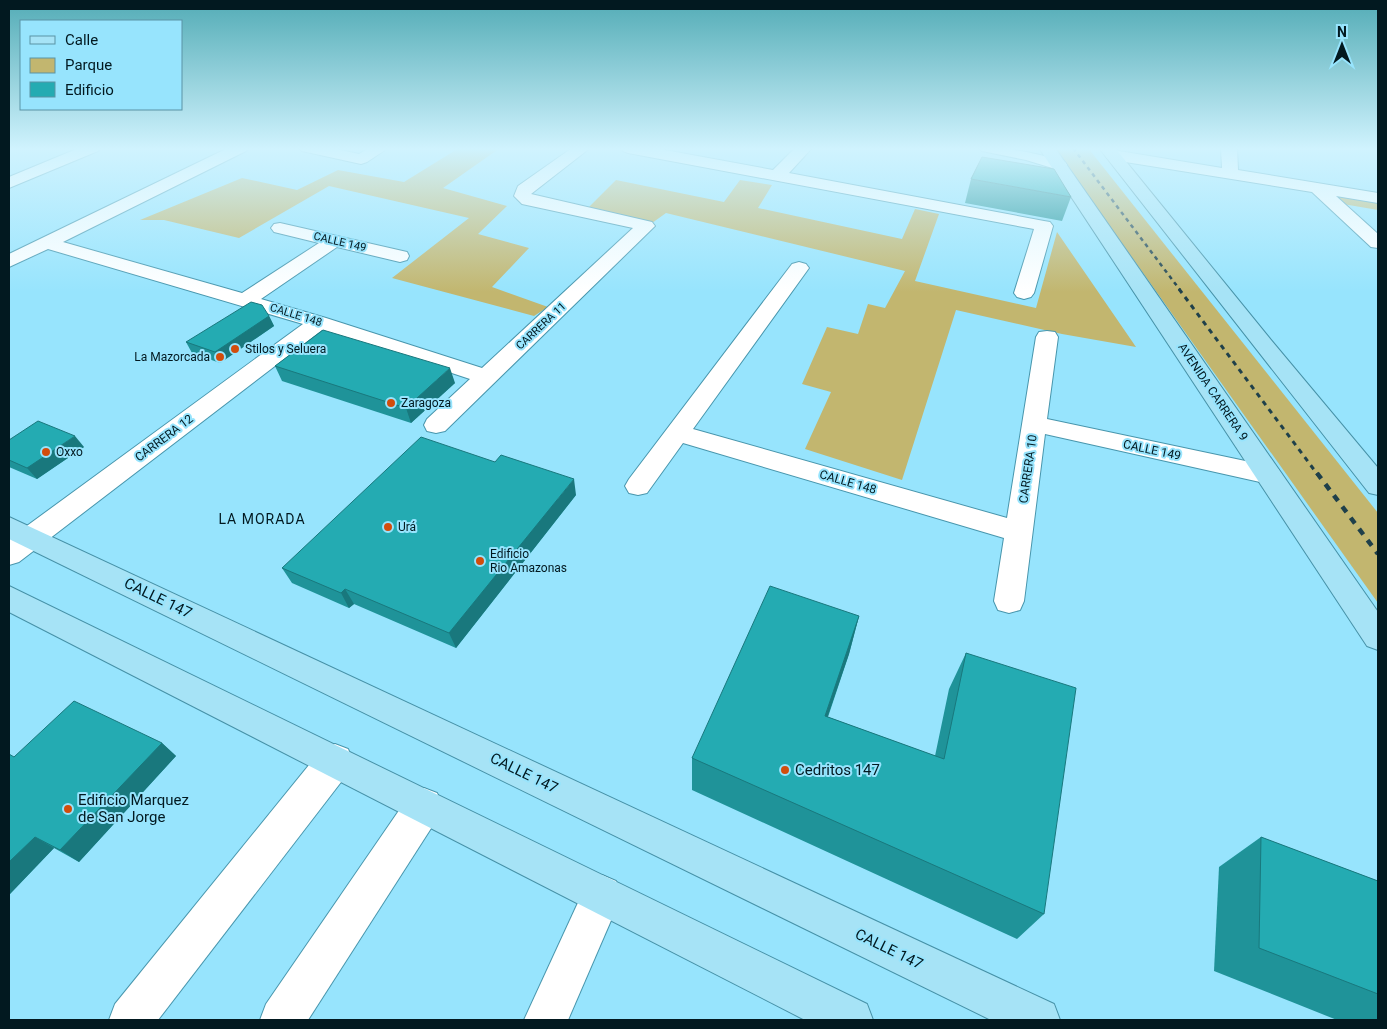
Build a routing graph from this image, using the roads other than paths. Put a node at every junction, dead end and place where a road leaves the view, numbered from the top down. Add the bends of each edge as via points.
1 (142, 196) edge
2 (522, 196) edge
3 (884, 196) edge
4 (1079, 196) edge
5 (1158, 196) edge
6 (1256, 196) edge
7 (1325, 196) edge
8 (1338, 208) junction
9 (1378, 215) edge
10 (280, 228) dead end
11 (334, 241) junction
12 (46, 243) junction
13 (1378, 243) edge
14 (400, 256) dead end
15 (9, 261) edge
16 (799, 268) dead end
17 (1024, 293) dead end
18 (245, 300) junction
19 (320, 322) junction
20 (1047, 337) dead end
21 (486, 377) junction
22 (1035, 424) junction
23 (436, 425) dead end
24 (676, 432) junction
25 (1269, 475) junction
26 (638, 486) dead end
27 (1378, 486) edge
28 (20, 532) edge
29 (1020, 532) junction
30 (9, 554) edge
31 (9, 598) edge
32 (1009, 601) dead end
33 (1378, 637) edge
34 (335, 761) junction
35 (424, 806) junction
36 (602, 895) junction
37 (131, 1020) edge
38 (282, 1020) edge
39 (546, 1020) edge
40 (851, 1020) edge
41 (1038, 1020) edge

1 - 12 street
2 - 21 street, CARRERA 11 via 646,226
3 - 17 street via 1044,226
4 - 25 main road, AVENIDA CARRERA 9
5 - 27 main road via 1263,346
6 - 8 street
7 - 8 street
8 - 9 street
8 - 13 street
10 - 11 street, CALLE 149
11 - 14 street, CALLE 149
11 - 18 street
12 - 15 street
12 - 18 street, CALLE 148
16 - 24 street
18 - 19 street, CALLE 148
19 - 21 street, CALLE 148
19 - 28 street, CARRERA 12
20 - 22 street, CARRERA 10
21 - 23 street, CARRERA 11
22 - 25 street, CALLE 149
22 - 29 street, CARRERA 10
24 - 26 street
24 - 29 street, CALLE 148
25 - 33 main road, AVENIDA CARRERA 9
28 - 30 street, CARRERA 12
28 - 41 main road, CALLE 147
29 - 32 street, CARRERA 10
31 - 34 main road
34 - 35 main road
34 - 37 street
35 - 36 main road
35 - 38 street
36 - 39 street
36 - 40 main road

